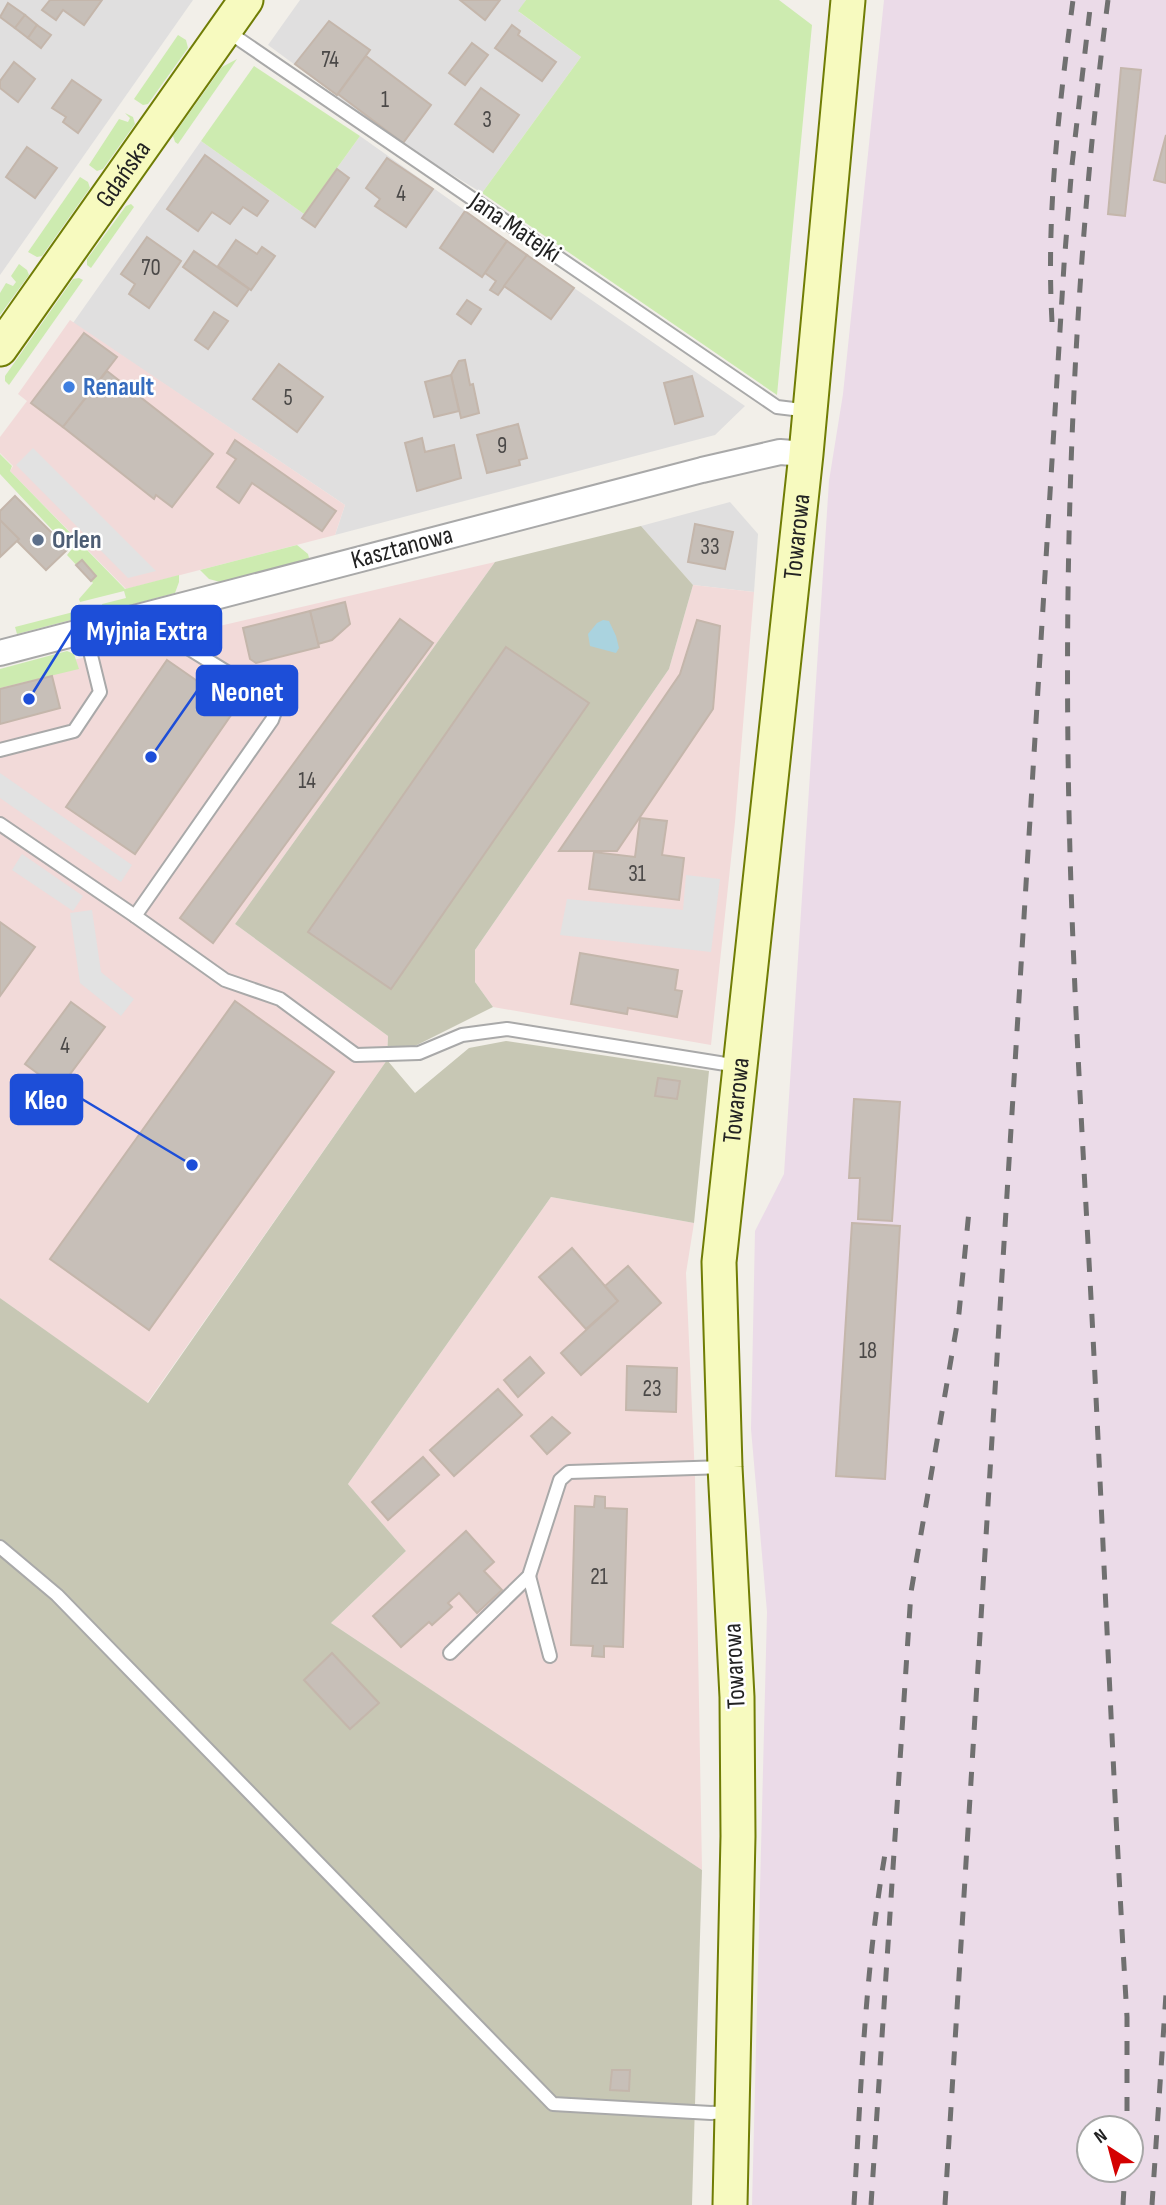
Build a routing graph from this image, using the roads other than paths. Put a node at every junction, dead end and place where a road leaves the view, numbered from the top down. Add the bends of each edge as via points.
1 (246, 0) edge
2 (848, 0) edge
3 (225, 30) junction
4 (0, 349) edge
5 (810, 411) junction
6 (806, 454) junction
7 (160, 611) junction
8 (85, 631) junction
9 (0, 653) edge
10 (0, 750) edge
11 (0, 824) edge
12 (135, 916) junction
13 (740, 1066) junction
14 (725, 1467) junction
15 (0, 1548) edge
16 (529, 1576) junction
17 (450, 1653) dead end
18 (551, 1656) dead end
19 (733, 2112) junction
20 (730, 2205) edge

1 - 3 street, Gdańska
2 - 5 street, Towarowa
3 - 4 street, Gdańska
3 - 5 lane, Jana Matejki via 777,407
5 - 6 street, Towarowa
6 - 7 street, Kasztanowa via 779,452 702,470
6 - 13 street, Towarowa
7 - 8 street, Kasztanowa
7 - 12 lane via 165,634 274,701 276,709
8 - 9 street, Kasztanowa
8 - 10 lane via 100,692 74,732
11 - 12 lane
12 - 13 lane via 225,980 280,999 356,1055 419,1052 462,1035 507,1029
13 - 14 street, Towarowa via 719,1262
14 - 16 lane via 569,1472 560,1480
14 - 19 street, Towarowa via 737,1697
15 - 19 lane via 57,1594 553,2104
16 - 17 lane
16 - 18 lane
19 - 20 street, Towarowa

